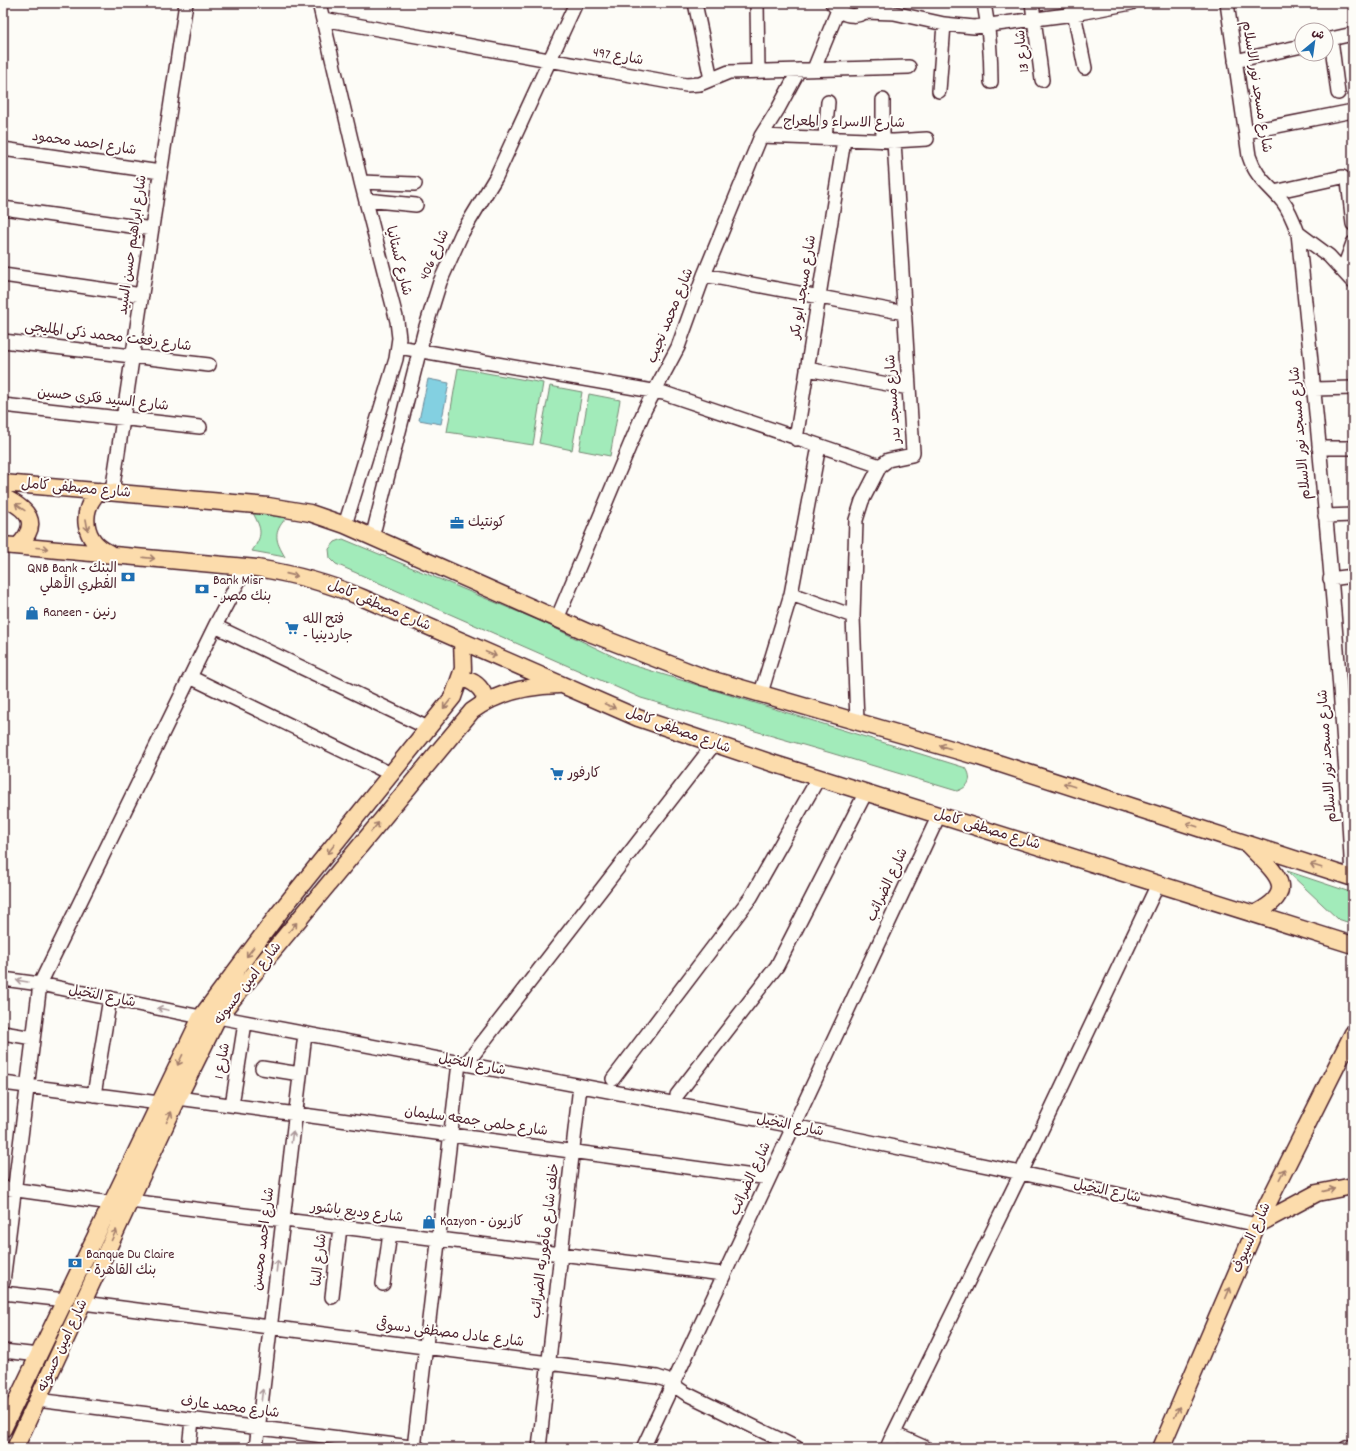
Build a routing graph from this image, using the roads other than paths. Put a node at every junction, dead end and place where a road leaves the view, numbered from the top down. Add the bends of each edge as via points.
1 (186, 3) edge
2 (319, 3) edge
3 (576, 3) edge
4 (695, 3) edge
5 (757, 3) edge
6 (984, 3) edge
7 (1032, 3) edge
8 (1131, 3) edge
9 (1227, 3) edge
10 (835, 7) edge
11 (869, 7) edge
12 (893, 8) edge
13 (1073, 8) edge
14 (323, 19) junction
15 (1035, 19) junction
16 (944, 24) junction
17 (988, 25) junction
18 (1353, 34) edge
19 (1334, 39) edge
20 (1294, 48) edge
21 (549, 60) junction
22 (1235, 61) junction
23 (1332, 62) edge
24 (909, 67) dead end
25 (1085, 68) dead end
26 (814, 69) junction
27 (799, 70) junction
28 (758, 71) junction
29 (711, 79) junction
30 (1042, 80) dead end
31 (991, 82) dead end
32 (939, 91) dead end
33 (1338, 93) dead end
34 (883, 100) dead end
35 (828, 102) dead end
36 (1353, 111) edge
37 (1246, 132) junction
38 (760, 136) junction
39 (825, 139) junction
40 (927, 139) dead end
41 (844, 140) junction
42 (888, 141) junction
43 (3, 149) edge
44 (160, 172) junction
45 (361, 182) junction
46 (415, 184) dead end
47 (1274, 192) junction
48 (366, 200) junction
49 (416, 205) dead end
50 (3, 208) edge
51 (1353, 224) edge
52 (152, 229) junction
53 (1298, 233) junction
54 (1353, 243) edge
55 (1343, 270) junction
56 (3, 275) edge
57 (704, 275) junction
58 (1353, 282) edge
59 (142, 295) junction
60 (819, 297) junction
61 (904, 313) junction
62 (3, 341) edge
63 (399, 347) junction
64 (420, 351) junction
65 (133, 356) junction
66 (209, 365) dead end
67 (807, 369) junction
68 (909, 388) junction
69 (1353, 388) edge
70 (1314, 389) junction
71 (654, 391) junction
72 (3, 405) edge
73 (123, 418) junction
74 (200, 427) dead end
75 (796, 439) junction
76 (819, 446) junction
77 (1319, 448) junction
78 (1353, 448) edge
79 (880, 466) junction
80 (3, 483) edge
81 (106, 491) junction
82 (3, 497) edge
83 (1353, 515) edge
84 (1325, 516) junction
85 (345, 525) junction
86 (372, 538) junction
87 (10, 546) edge
88 (111, 554) junction
89 (246, 567) junction
90 (1353, 576) edge
91 (1330, 579) junction
92 (791, 594) junction
93 (853, 616) junction
94 (557, 619) junction
95 (215, 626) junction
96 (462, 641) junction
97 (190, 677) junction
98 (461, 679) junction
99 (561, 685) junction
100 (761, 693) junction
101 (486, 700) junction
102 (857, 721) junction
103 (428, 728) junction
104 (714, 744) junction
105 (1350, 767) edge
106 (391, 774) junction
107 (819, 777) junction
108 (866, 792) junction
109 (939, 815) junction
110 (1247, 843) junction
111 (1352, 878) edge
112 (1158, 884) junction
113 (1254, 914) junction
114 (1353, 945) edge
115 (3, 979) edge
116 (40, 984) junction
117 (110, 998) junction
118 (201, 1017) junction
119 (218, 1017) junction
120 (245, 1023) junction
121 (3, 1033) edge
122 (1353, 1033) edge
123 (304, 1034) junction
124 (34, 1038) junction
125 (462, 1064) junction
126 (262, 1068) dead end
127 (300, 1074) junction
128 (613, 1079) dead end
129 (3, 1083) edge
130 (27, 1086) junction
131 (580, 1086) junction
132 (94, 1095) junction
133 (677, 1095) dead end
134 (178, 1098) junction
135 (159, 1103) junction
136 (232, 1105) junction
137 (295, 1114) junction
138 (793, 1126) junction
139 (450, 1135) junction
140 (573, 1151) junction
141 (1021, 1173) junction
142 (769, 1178) junction
143 (1353, 1186) edge
144 (9, 1189) edge
145 (130, 1201) junction
146 (111, 1203) junction
147 (282, 1220) junction
148 (1257, 1225) junction
149 (340, 1227) junction
150 (390, 1233) junction
151 (438, 1239) junction
152 (5, 1243) edge
153 (561, 1254) junction
154 (723, 1274) junction
155 (3, 1282) edge
156 (383, 1284) dead end
157 (3, 1292) edge
158 (332, 1297) dead end
159 (65, 1300) junction
160 (83, 1302) junction
161 (270, 1327) junction
162 (426, 1347) junction
163 (3, 1351) edge
164 (40, 1355) junction
165 (548, 1363) junction
166 (673, 1384) junction
167 (37, 1400) junction
168 (9, 1406) edge
169 (192, 1420) junction
170 (258, 1428) junction
171 (3, 1429) edge
172 (889, 1444) edge
173 (1353, 1446) edge
174 (15, 1448) edge
175 (189, 1448) edge
176 (256, 1448) edge
177 (415, 1448) edge
178 (539, 1448) edge
179 (643, 1448) edge
180 (798, 1448) edge
181 (926, 1448) edge
182 (1161, 1448) edge
183 (1346, 1448) edge

1 - 44 street, شارع ابراهيم حسن السيد
2 - 14 street, شارع كستانيا
3 - 21 street, شارع 406
4 - 29 street
5 - 28 street
6 - 17 street
7 - 15 street, شارع 13
8 - 13 street
9 - 22 street, شارع مسجد نور الاسلام
10 - 11 street via 842,14 854,16
10 - 26 street
11 - 12 street
12 - 16 street
13 - 15 street
13 - 25 street
14 - 21 street, شارع 497
14 - 45 street, شارع كستانيا
15 - 17 street
15 - 30 street, شارع 13
16 - 17 street
16 - 32 street
17 - 31 street
18 - 19 street
20 - 22 street
21 - 29 street, شارع 497 via 686,85 700,84
21 - 64 street, شارع 406 via 496,177 450,257 433,301
22 - 37 street, شارع مسجد نور الاسلام
23 - 33 street
24 - 26 street, شارع 497
26 - 27 street, شارع 497
27 - 28 street, شارع 497
27 - 38 street, شارع محمد نجيب
28 - 29 street, شارع 497 via 729,72
34 - 42 street, شارع مسجد بدر
35 - 39 street
36 - 37 street
37 - 47 street, شارع مسجد نور الاسلام via 1253,168
38 - 39 street, شارع الاسراء و المعراج
38 - 57 street, شارع محمد نجيب
39 - 41 street, شارع الاسراء و المعراج
40 - 42 street, شارع الاسراء و المعراج
41 - 42 street, شارع الاسراء و المعراج
41 - 60 street, شارع مسجد ابو بكر
42 - 61 street, شارع مسجد بدر
43 - 44 street, شارع احمد محمود
44 - 52 street, شارع ابراهيم حسن السيد
45 - 46 street
45 - 48 street, شارع كستانيا
47 - 51 street via 1345,178 1348,181
47 - 53 street, شارع مسجد نور الاسلام via 1293,218
48 - 49 street
48 - 63 street, شارع كستانيا via 399,329
50 - 52 street
52 - 59 street, شارع ابراهيم حسن السيد
53 - 55 street
53 - 70 street, شارع مسجد نور الاسلام
54 - 55 street
55 - 58 street
56 - 59 street
57 - 60 street
57 - 71 street, شارع محمد نجيب via 678,347
59 - 65 street, شارع ابراهيم حسن السيد
60 - 61 street
60 - 67 street, شارع مسجد ابو بكر
61 - 68 street, شارع مسجد بدر
62 - 65 street, شارع رفعت محمد ذكى المليجى
63 - 64 street
63 - 85 street, شارع كستانيا
64 - 71 street
64 - 86 street, شارع 406
65 - 66 street, شارع رفعت محمد ذكى المليجى
65 - 73 street, شارع ابراهيم حسن السيد
67 - 68 street
67 - 75 street, شارع مسجد ابو بكر
68 - 79 street, شارع مسجد بدر via 913,453 910,456 888,460
69 - 70 street
70 - 77 street, شارع مسجد نور الاسلام
71 - 75 street
71 - 94 street, شارع محمد نجيب
72 - 73 street, شارع السيد فكرى حسين
73 - 74 street, شارع السيد فكرى حسين
73 - 81 street, شارع ابراهيم حسن السيد
75 - 76 street
76 - 79 street
76 - 92 street
77 - 78 street
77 - 84 street, شارع مسجد نور الاسلام
79 - 93 street via 862,501 856,520
80 - 81 main road, شارع مصطفى كامل
81 - 85 main road, شارع مصطفى كامل via 287,508
81 -> 88 main road via 89,503 85,518 92,540
87 -> 82 main road via 28,534 29,518 20,506
83 - 84 street
84 - 91 street, شارع مسجد نور الاسلام
85 - 86 main road, شارع مصطفى كامل
86 - 94 main road, شارع مصطفى كامل
87 -> 88 main road, شارع مصطفى كامل
88 -> 89 main road, شارع مصطفى كامل
89 - 95 street
89 -> 96 main road, شارع مصطفى كامل via 280,572 337,587
90 - 91 street
91 - 105 street, شارع مسجد نور الاسلام
92 - 93 street
92 - 100 street
93 - 102 street
94 - 100 main road, شارع مصطفى كامل via 703,678
95 - 97 street
95 - 103 street
96 - 98 main road, شارع امين حسونه via 464,660
96 -> 99 main road, شارع مصطفى كامل
97 - 106 street
97 - 116 street
98 - 101 main road via 475,683
98 -> 103 main road, شارع امين حسونه via 453,698
99 - 101 main road, شارع امين حسونه via 529,688
99 -> 104 main road, شارع مصطفى كامل via 638,718
100 - 102 main road, شارع مصطفى كامل
119 -> 101 main road, شارع امين حسونه via 472,711
110 -> 102 main road, شارع مصطفى كامل via 1056,781
103 - 106 main road, شارع امين حسونه
104 - 107 main road, شارع مصطفى كامل
104 - 125 street
105 - 111 street, شارع مسجد نور الاسلام
106 -> 118 main road, شارع امين حسونه via 279,913
107 - 108 main road, شارع مصطفى كامل
107 - 128 street via 751,896
108 - 109 main road, شارع مصطفى كامل
108 - 133 street via 777,966
109 - 112 main road, شارع مصطفى كامل
109 - 138 street, شارع الضرائب
111 -> 110 main road, شارع مصطفى كامل
110 - 113 main road via 1275,872 1280,886 1280,892 1274,902
112 - 113 main road, شارع مصطفى كامل
112 - 141 street
113 - 114 main road, شارع مصطفى كامل
116 -> 115 street, شارع النخيل
116 - 117 street, شارع النخيل
116 - 124 street
118 -> 117 street, شارع النخيل
117 - 132 street
118 -> 135 main road, شارع امين حسونه
119 - 120 street, شارع النخيل
119 - 134 main road, شارع امين حسونه
120 - 123 street, شارع النخيل
120 - 136 street, شارع 1
121 - 124 street
148 -> 122 main road, شارع السيوف
123 - 125 street, شارع النخيل
123 - 127 street, شارع احمد محسن
124 - 130 street
125 - 131 street, شارع النخيل
125 - 139 street
126 - 127 street
127 - 137 street, شارع احمد محسن
129 - 130 street
130 - 132 street
130 - 144 street
131 - 138 street, شارع النخيل
131 - 140 street, خلف شارع مأموريه الضرائب
132 - 135 street
134 - 136 street, شارع حلمى جمعه سليمان
145 -> 134 main road, شارع امين حسونه
135 - 146 main road, شارع امين حسونه
136 - 137 street, شارع حلمى جمعه سليمان
137 - 139 street, شارع حلمى جمعه سليمان
147 -> 137 street, شارع احمد محسن
138 - 141 street, شارع النخيل
138 - 142 street, شارع الضرائب
139 - 140 street, شارع حلمى جمعه سليمان
139 - 151 street
140 - 142 street, شارع حلمى جمعه سليمان
140 - 153 street, خلف شارع مأموريه الضرائب
141 - 148 street, شارع النخيل
141 - 172 street
142 - 154 street, شارع الضرائب
148 -> 143 main road via 1316,1193
144 - 146 street
144 - 152 street
145 - 147 street, شارع وديع باشور
160 -> 145 main road, شارع امين حسونه
146 - 159 main road, شارع امين حسونه
147 - 149 street, شارع وديع باشور
161 -> 147 street, شارع احمد محسن
182 -> 148 main road, شارع السيوف
149 - 150 street, شارع وديع باشور
149 - 158 street, شارع البنا
150 - 151 street, شارع وديع باشور
150 - 156 street
151 - 153 street, شارع وديع باشور
151 - 162 street
152 - 155 street
153 - 154 street, شارع وديع باشور
153 - 165 street, خلف شارع مأموريه الضرائب
154 - 166 street, شارع الضرائب
157 - 159 street
159 - 164 main road, شارع امين حسونه
160 - 161 street, شارع عادل مصطفى دسوقى
160 - 167 main road, شارع امين حسونه
161 - 162 street, شارع عادل مصطفى دسوقى
170 -> 161 street, شارع احمد محسن
162 - 165 street, شارع عادل مصطفى دسوقى
162 - 177 street
163 - 164 street
164 - 168 main road, شارع امين حسونه
165 - 166 street, شارع عادل مصطفى دسوقى via 657,1377
165 - 178 street, خلف شارع مأموريه الضرائب
166 - 179 street, شارع الضرائب
166 - 180 street, شارع عادل مصطفى دسوقى via 685,1393
167 - 169 street, شارع محمد عارف
167 - 174 main road, شارع امين حسونه
168 - 171 main road, شارع امين حسونه
169 - 170 street, شارع محمد عارف
169 - 175 street
170 - 176 street, شارع احمد محسن
170 - 177 street, شارع محمد عارف
172 - 181 street via 896,1436 902,1436
173 - 183 street

